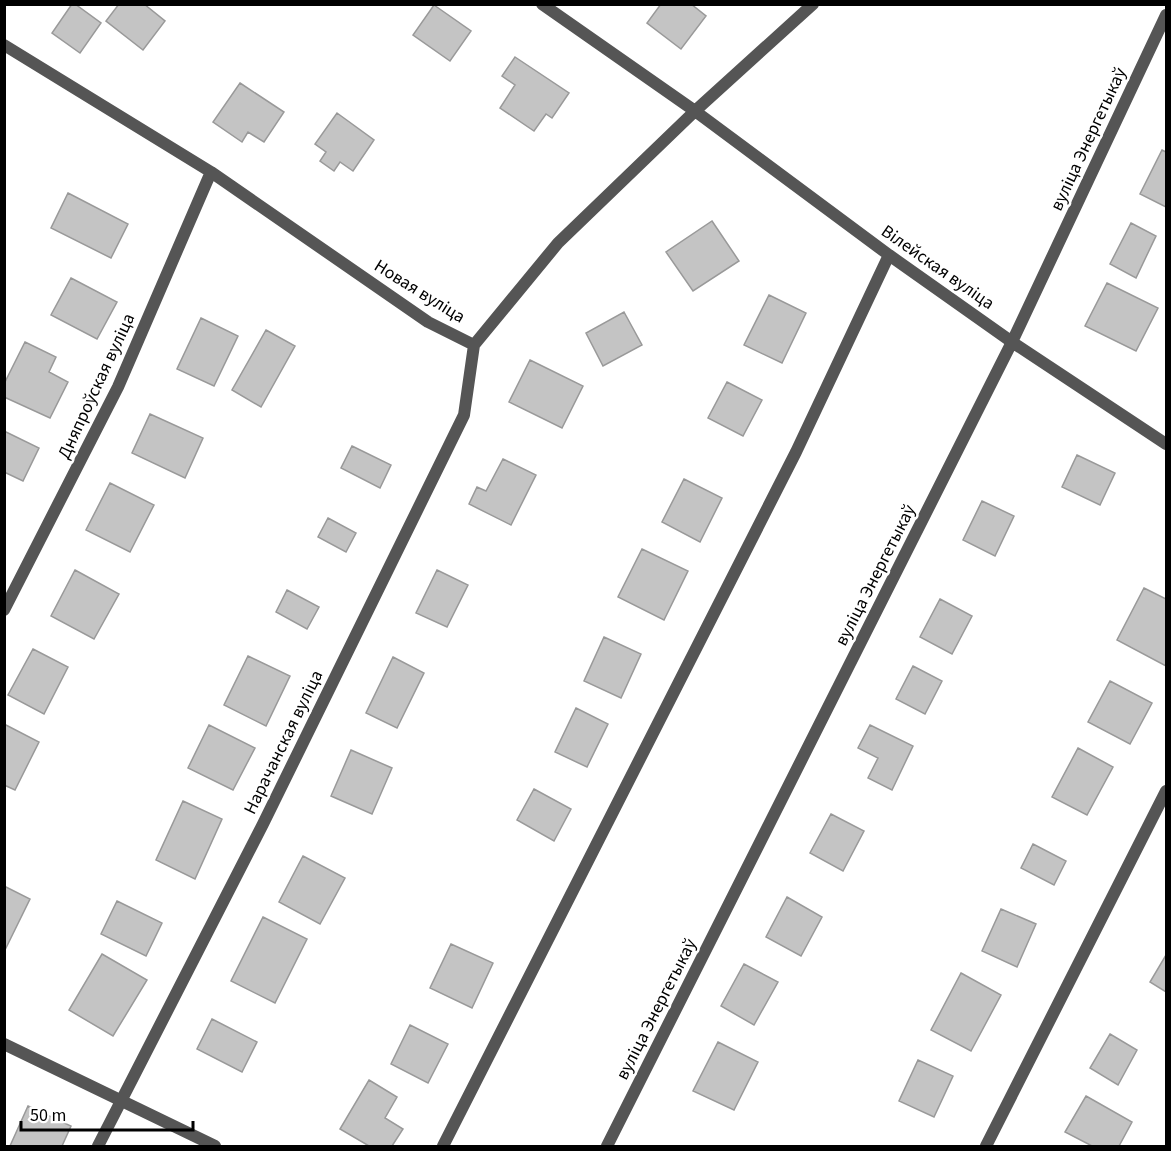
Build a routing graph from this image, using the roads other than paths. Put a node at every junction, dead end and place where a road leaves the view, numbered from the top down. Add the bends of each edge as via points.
1 (542, 4) edge
2 (813, 4) edge
3 (1167, 15) edge
4 (4, 45) edge
5 (695, 111) junction
6 (211, 172) junction
7 (890, 255) junction
8 (1012, 342) junction
9 (474, 345) junction
10 (1167, 444) edge
11 (4, 610) edge
12 (1167, 791) edge
13 (4, 1044) edge
14 (121, 1101) junction
15 (98, 1146) edge
16 (215, 1146) edge
17 (443, 1146) edge
18 (607, 1146) edge
19 (986, 1146) edge

1 - 5 street, Вілейская вуліца
2 - 5 street, Новая вуліца
3 - 8 street, вуліца Энергетыкаў
4 - 6 street, Новая вуліца
5 - 7 street, Вілейская вуліца
5 - 9 street, Новая вуліца via 558,243
6 - 9 street, Новая вуліца via 428,322
6 - 11 street, Дняпроўская вуліца via 118,387
7 - 8 street, Вілейская вуліца
7 - 17 street via 790,462
8 - 10 street, Вілейская вуліца
8 - 18 street, вуліца Энергетыкаў
9 - 14 street, Нарачанская вуліца via 464,415 263,824
12 - 19 street
13 - 14 street
14 - 15 street, Нарачанская вуліца
14 - 16 street

